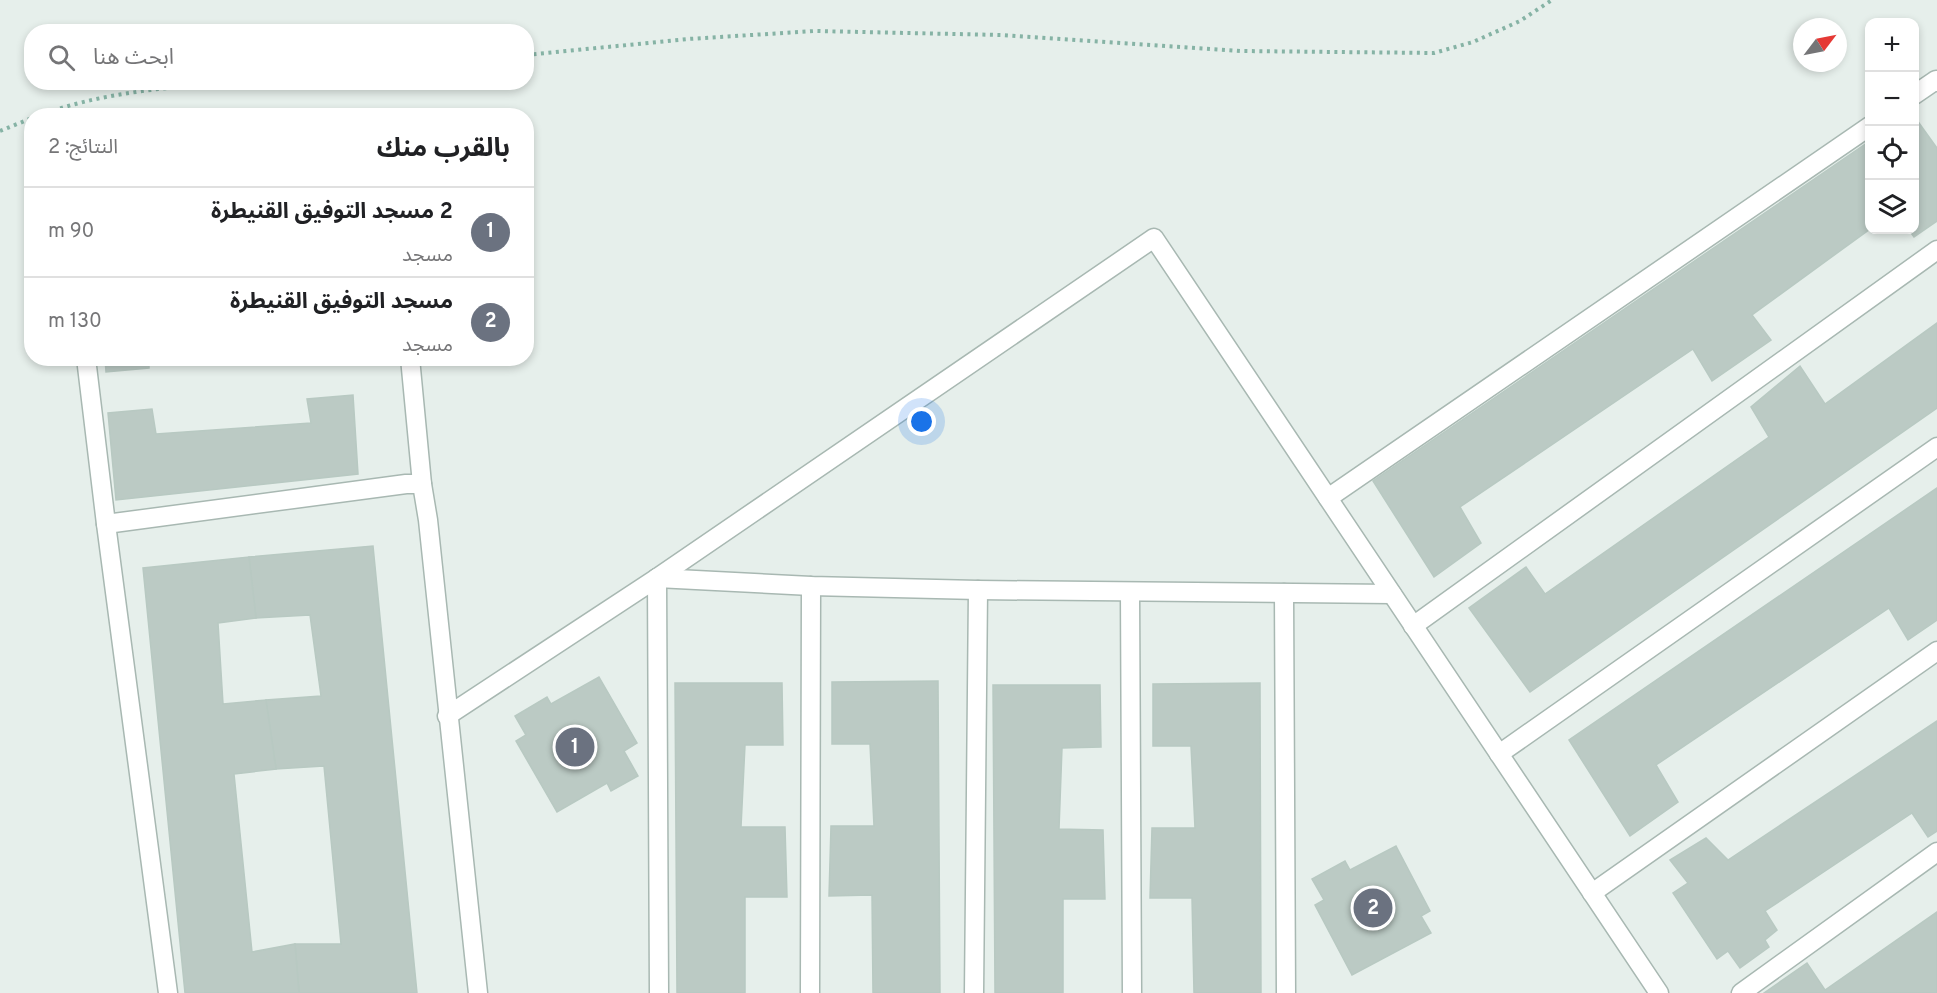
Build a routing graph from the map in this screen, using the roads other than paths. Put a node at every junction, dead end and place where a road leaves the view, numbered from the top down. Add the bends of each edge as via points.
1 (1937, 82) edge
2 (1919, 92) edge
3 (1865, 129) edge
4 (1937, 250) edge
5 (87, 366) edge
6 (411, 366) edge
7 (1937, 447) edge
8 (422, 484) junction
9 (1328, 498) junction
10 (106, 524) junction
11 (657, 578) junction
12 (811, 586) junction
13 (978, 590) junction
14 (1130, 592) junction
15 (1284, 593) junction
16 (1392, 594) junction
17 (1413, 626) junction
18 (1937, 651) edge
19 (447, 716) junction
20 (1499, 754) junction
21 (1937, 852) edge
22 (1592, 893) junction
23 (168, 993) edge
24 (477, 993) edge
25 (659, 993) edge
26 (810, 993) edge
27 (974, 993) edge
28 (1132, 993) edge
29 (1286, 993) edge
30 (1659, 993) edge
31 (1741, 993) edge

1 - 2 street
3 - 9 street
4 - 17 street
5 - 10 street
6 - 8 street
7 - 20 street
8 - 10 street
8 - 19 street
9 - 11 street via 1154,238
9 - 16 street
10 - 23 street
11 - 12 street
11 - 19 street
11 - 25 street
12 - 13 street
12 - 26 street
13 - 14 street
13 - 27 street
14 - 15 street
14 - 28 street
15 - 16 street
15 - 29 street
16 - 17 street
17 - 20 street
18 - 22 street
19 - 24 street
20 - 22 street
21 - 31 street
22 - 30 street

